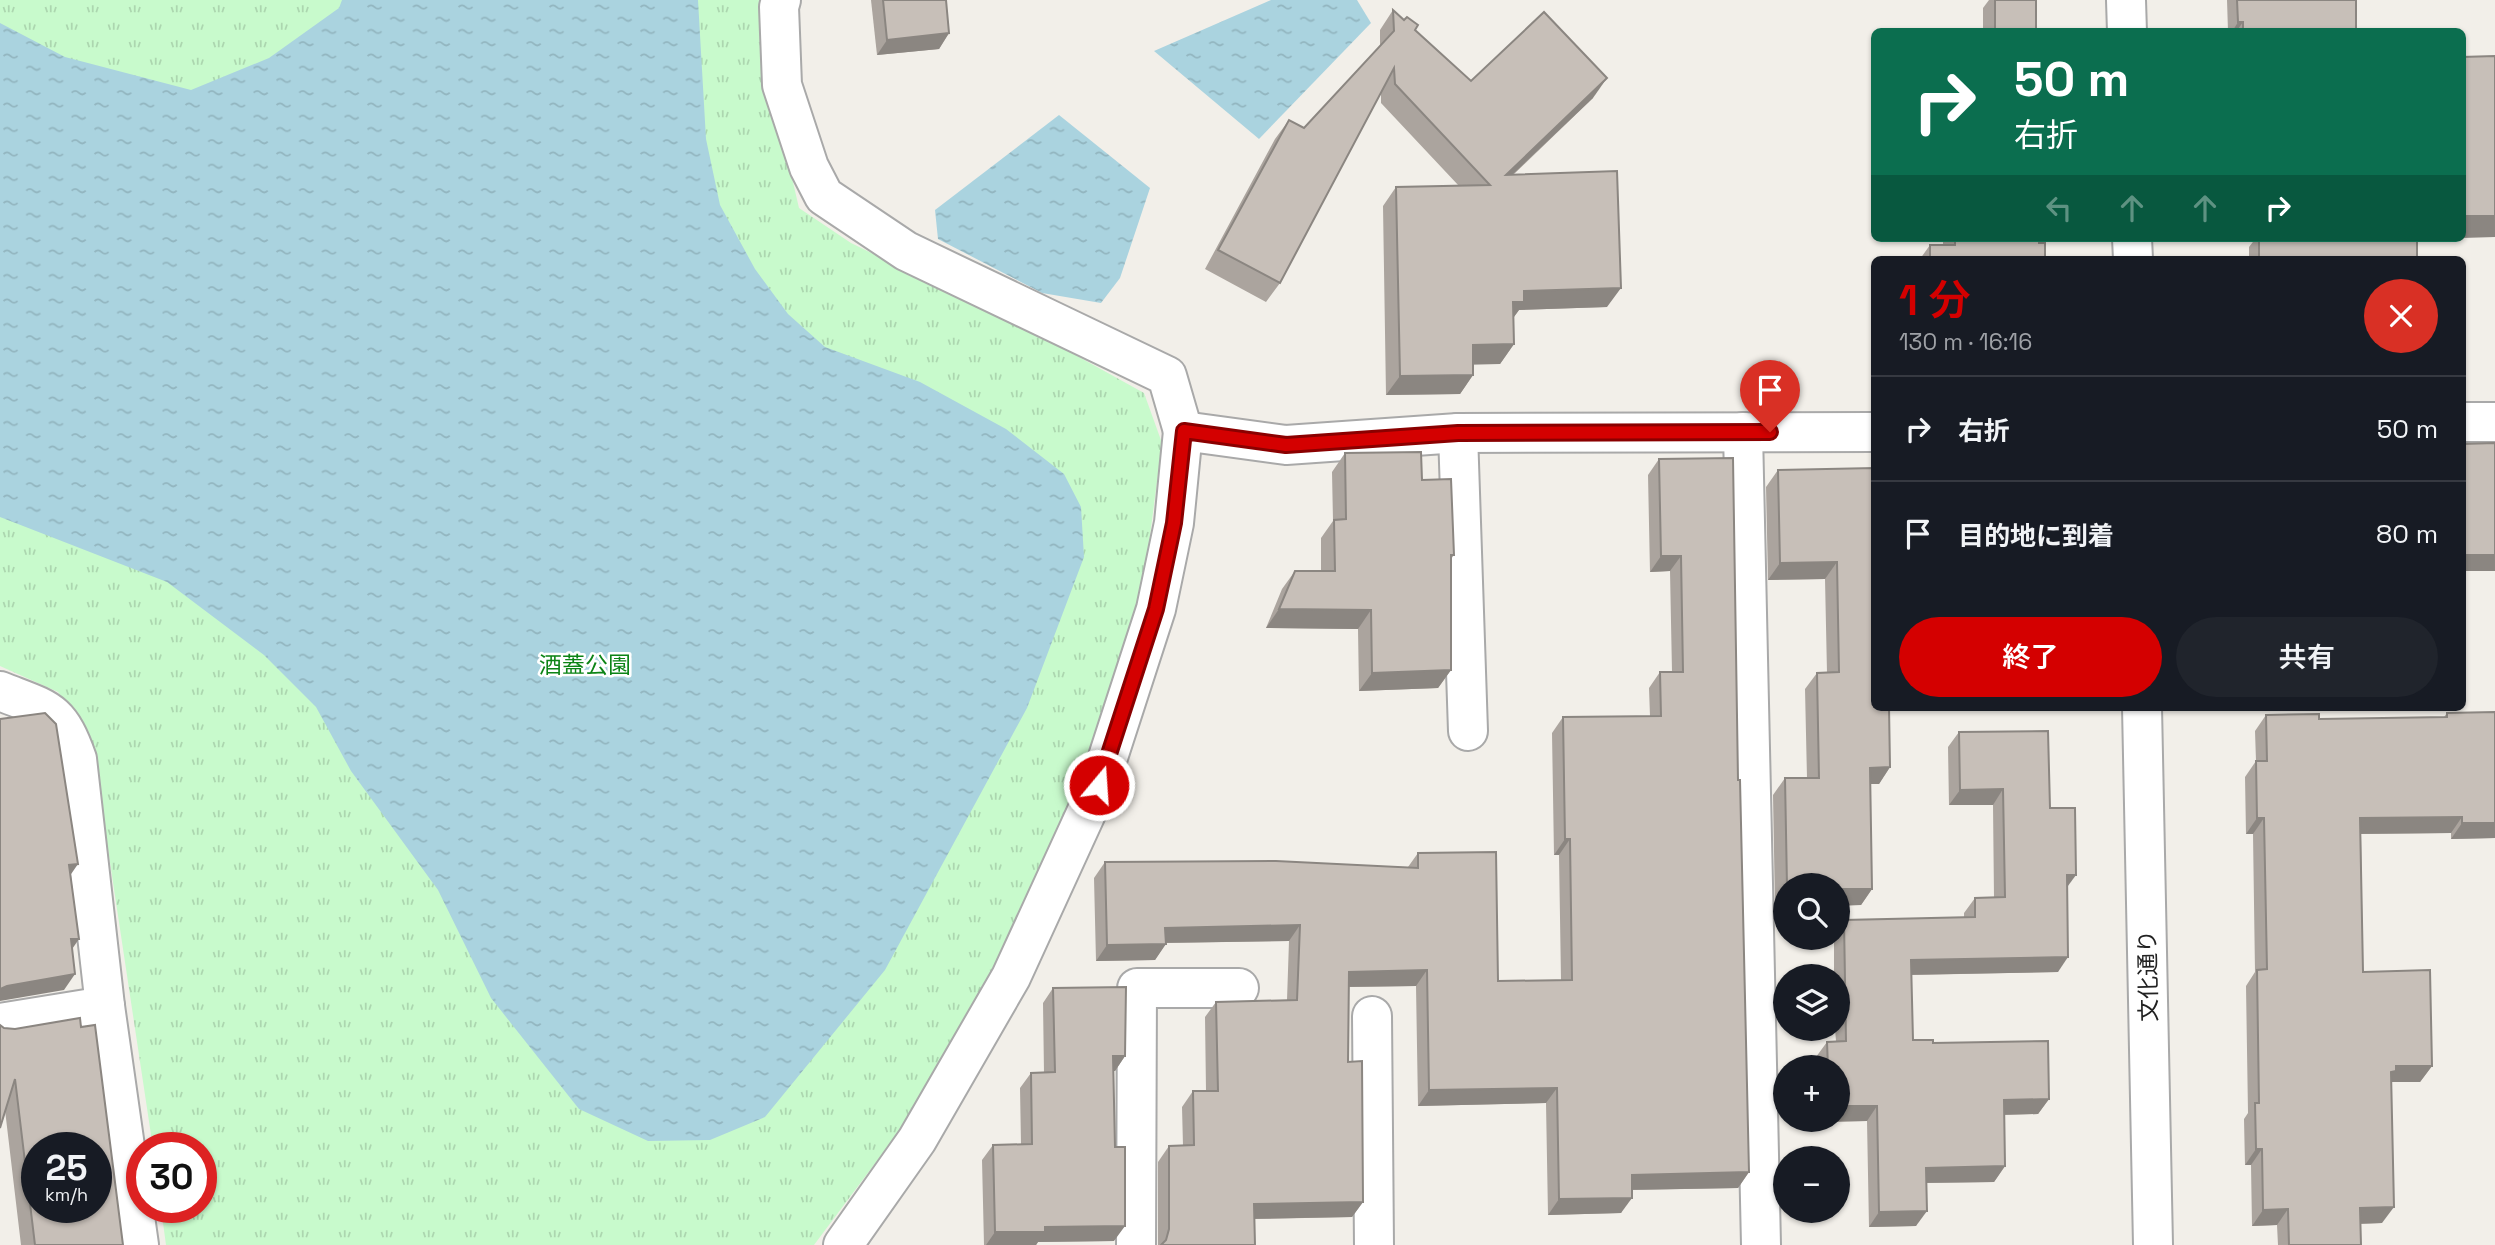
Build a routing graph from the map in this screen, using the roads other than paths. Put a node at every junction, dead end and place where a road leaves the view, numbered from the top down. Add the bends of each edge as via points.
1 (781, 0) edge
2 (2126, 0) edge
3 (2127, 28) edge
4 (2466, 422) edge
5 (2495, 422) edge
6 (1184, 431) junction
7 (1743, 432) junction
8 (1871, 432) edge
9 (1458, 433) junction
10 (0, 691) edge
11 (2143, 711) edge
12 (1468, 731) dead end
13 (1239, 988) dead end
14 (105, 1006) junction
15 (1372, 1016) dead end
16 (0, 1023) edge
17 (139, 1245) edge
18 (844, 1245) edge
19 (1136, 1245) edge
20 (1374, 1245) edge
21 (1761, 1245) edge
22 (2153, 1245) edge

1 - 6 street via 782,85 809,167 824,196 906,251 1167,376
2 - 3 street
4 - 5 street
6 - 9 street via 1286,445
6 - 18 street via 1174,523 1156,609 1099,785 1012,978 917,1140
7 - 8 street
7 - 9 street
7 - 21 street
9 - 12 street
10 - 14 street via 43,707 60,720 69,736 77,760
11 - 22 street, 文化通り
13 - 19 street via 1137,988
14 - 16 street
14 - 17 street
15 - 20 street

